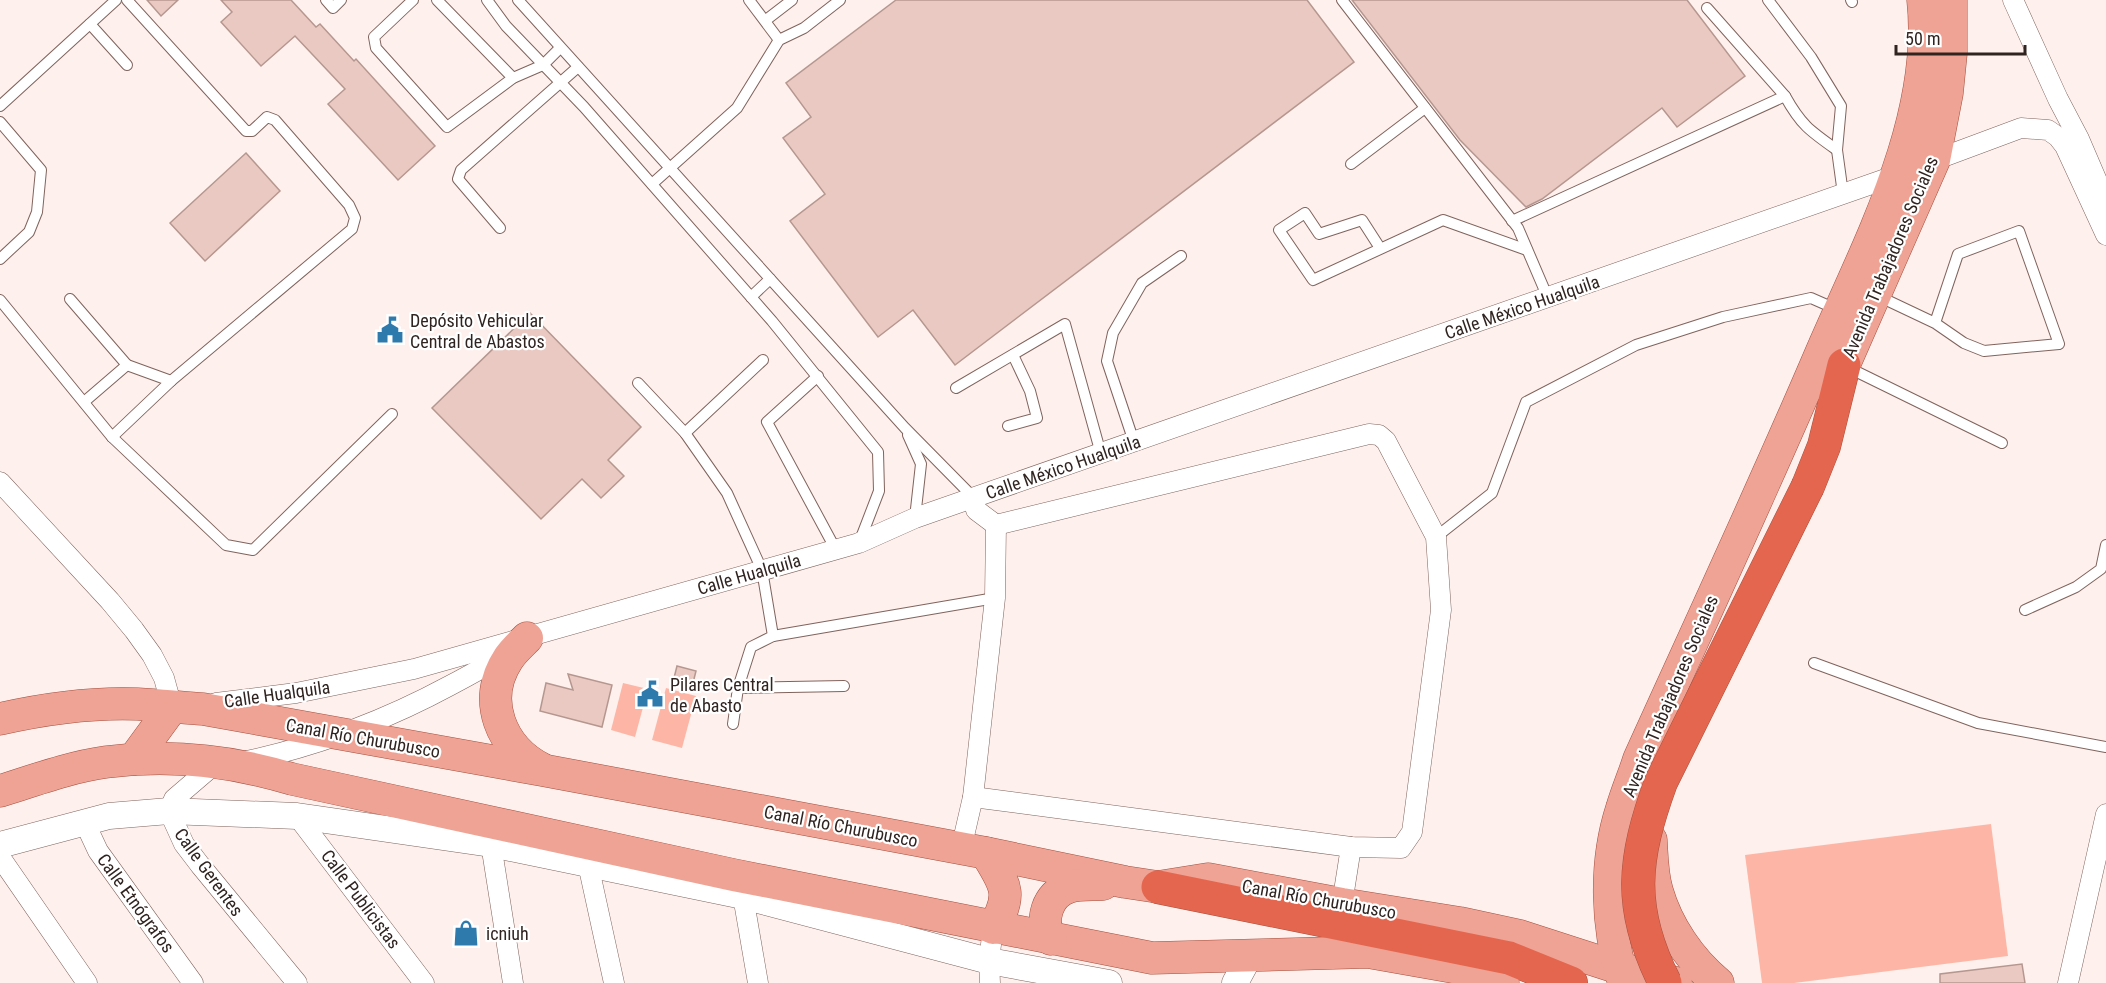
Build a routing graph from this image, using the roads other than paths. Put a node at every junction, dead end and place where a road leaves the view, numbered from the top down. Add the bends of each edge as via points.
1 (116, 0) edge
2 (127, 0) edge
3 (326, 0) edge
4 (341, 0) edge
5 (413, 0) edge
6 (437, 0) edge
7 (487, 0) edge
8 (518, 0) edge
9 (528, 0) edge
10 (749, 0) edge
11 (792, 0) edge
12 (840, 0) edge
13 (1342, 0) edge
14 (1768, 0) edge
15 (1923, 0) edge
16 (1951, 0) edge
17 (2016, 1) edge
18 (1707, 8) dead end
19 (530, 14) junction
20 (766, 20) junction
21 (90, 24) junction
22 (779, 40) junction
23 (560, 48) junction
24 (127, 65) dead end
25 (543, 65) junction
26 (578, 67) junction
27 (513, 78) junction
28 (561, 83) junction
29 (1785, 96) junction
30 (0, 106) edge
31 (1425, 108) junction
32 (0, 122) edge
33 (2072, 142) junction
34 (1837, 150) junction
35 (1934, 160) junction
36 (1351, 164) dead end
37 (669, 167) junction
38 (1897, 176) junction
39 (652, 184) junction
40 (1843, 194) junction
41 (2106, 202) edge
42 (1512, 221) junction
43 (500, 228) dead end
44 (2106, 236) edge
45 (1380, 248) junction
46 (1527, 250) junction
47 (1181, 256) dead end
48 (0, 259) edge
49 (770, 279) junction
50 (1875, 295) junction
51 (751, 297) junction
52 (1548, 298) junction
53 (70, 299) dead end
54 (0, 300) edge
55 (1839, 310) junction
56 (1935, 323) junction
57 (1013, 355) junction
58 (763, 360) dead end
59 (127, 365) junction
60 (1844, 365) junction
61 (818, 376) junction
62 (171, 381) junction
63 (638, 382) dead end
64 (956, 388) dead end
65 (84, 402) junction
66 (392, 414) dead end
67 (1791, 423) junction
68 (1008, 426) dead end
69 (905, 428) junction
70 (685, 433) junction
71 (112, 437) junction
72 (1134, 442) junction
73 (2002, 443) dead end
74 (1101, 454) junction
75 (0, 482) edge
76 (974, 498) junction
77 (915, 519) junction
78 (996, 525) junction
79 (1436, 537) junction
80 (859, 543) junction
81 (2106, 544) edge
82 (836, 550) junction
83 (762, 570) junction
84 (995, 598) junction
85 (2025, 610) dead end
86 (774, 636) junction
87 (523, 639) junction
88 (1814, 663) dead end
89 (844, 687) dead end
90 (738, 688) junction
91 (172, 707) junction
92 (0, 719) edge
93 (733, 724) dead end
94 (341, 734) junction
95 (2106, 747) edge
96 (134, 759) junction
97 (1639, 759) junction
98 (225, 764) junction
99 (542, 770) junction
100 (0, 791) edge
101 (973, 796) junction
102 (169, 811) junction
103 (2106, 814) edge
104 (297, 816) junction
105 (84, 821) junction
106 (490, 844) junction
107 (0, 845) edge
108 (1351, 847) junction
109 (973, 851) junction
110 (0, 857) edge
111 (588, 864) junction
112 (1125, 882) junction
113 (1158, 887) joint
114 (743, 896) junction
115 (1340, 914) junction
116 (993, 928) junction
117 (1051, 939) junction
118 (1242, 970) edge
119 (989, 972) edge
120 (1622, 976) edge
121 (87, 983) edge
122 (193, 983) edge
123 (297, 983) edge
124 (424, 983) edge
125 (513, 983) edge
126 (614, 983) edge
127 (758, 983) edge
128 (1109, 983) edge
129 (1503, 983) edge
130 (1571, 983) edge
131 (1665, 983) edge
132 (1676, 983) edge
133 (1718, 983) edge
134 (2068, 983) edge

1 - 21 lane
2 - 62 lane via 246,131 252,131 267,117 275,120 349,204 355,218 352,229
3 - 4 lane via 333,8
5 - 27 lane via 374,37 376,48 447,127
6 - 27 lane
7 - 25 lane
8 - 19 lane
9 - 19 lane
10 - 20 lane
11 - 20 lane
12 - 22 lane via 804,28
13 - 31 lane
14 - 34 lane via 1811,57 1841,106
15 - 38 main road, Avenida Trabajadores Sociales via 1924,56 1917,106
16 - 35 main road, Avenida Trabajadores Sociales via 1947,93
17 - 33 street
18 - 29 lane
19 - 23 lane
20 - 22 lane
21 - 24 lane
21 - 30 lane
22 - 37 lane via 737,108
23 - 25 lane
23 - 26 lane
25 - 27 lane
25 - 28 lane
26 - 28 lane
26 - 37 lane
28 - 39 lane
28 - 43 lane via 461,170 458,179
29 - 34 lane via 1804,125
29 - 42 lane
31 - 36 lane
31 - 42 lane
32 - 48 lane via 41,170 37,212 29,232
33 - 35 street, Calle México Hualquila via 2048,130 2021,128
33 - 41 street
33 - 44 street
34 - 40 lane
35 - 38 street, Calle México Hualquila
35 - 50 main road, Avenida Trabajadores Sociales
37 - 39 lane
37 - 49 lane
38 - 40 street, Calle México Hualquila
38 - 55 main road, Avenida Trabajadores Sociales
39 - 51 lane
40 - 52 street, Calle México Hualquila
42 - 46 lane
45 - 45 lane via 1313,280 1278,230 1305,213 1318,234 1362,220
45 - 46 lane via 1443,220
46 - 52 lane
47 - 72 lane via 1142,283 1113,333 1107,361
49 - 51 lane
49 - 69 lane
50 - 56 lane
50 - 60 main road, Avenida Trabajadores Sociales
51 - 61 lane
52 - 72 street, Calle México Hualquila
53 - 59 lane
54 - 65 lane
55 - 67 main road, Avenida Trabajadores Sociales
55 - 79 lane via 1811,298 1723,317 1636,345 1526,402 1492,493
56 - 56 lane via 1984,351 2059,344 2019,231 1958,254
57 - 64 lane
57 - 68 lane via 1030,391 1037,418
57 - 74 lane via 1065,324
58 - 70 lane
59 - 62 lane
59 - 65 lane
60 - 67 main road, Avenida Trabajadores Sociales
60 - 73 lane
60 - 131 highway, bridge via 1824,446 1808,486 1662,783 1644,833 1638,874 1640,909 1650,952
61 - 80 lane via 878,452 879,491
61 - 82 lane via 767,422
62 - 71 lane
63 - 70 lane
65 - 71 lane
66 - 71 lane via 253,550 226,545
67 - 97 main road, Avenida Trabajadores Sociales
69 - 76 lane
69 - 77 lane via 921,464
70 - 83 lane via 727,494
72 - 74 street, Calle México Hualquila
74 - 76 street, Calle México Hualquila
75 - 91 street via 134,630 164,678
76 - 77 street, Calle Hualquila
76 - 78 street via 976,510
77 - 80 street, Calle Hualquila
78 - 79 street via 1369,434 1386,441
78 - 84 street
79 - 108 street via 1441,610 1412,831 1401,848
80 - 82 street, Calle Hualquila
81 - 85 lane via 2101,569 2076,587
82 - 83 street, Calle Hualquila
83 - 86 lane
83 - 87 street, Calle Hualquila
84 - 86 lane
84 - 101 street
86 - 90 lane via 751,647
87 - 91 street, Calle Hualquila via 354,682 260,698
87 - 94 street, Calle Hualquila via 433,695
87 - 99 main road via 501,672 496,711 512,746
88 - 95 lane via 1978,723
89 - 90 lane
90 - 93 lane
91 - 92 main road, Canal Río Churubusco via 101,705
91 - 94 main road, Canal Río Churubusco
91 - 96 main road
94 - 98 street, Calle Hualquila via 284,752
94 - 99 main road, Canal Río Churubusco
96 - 98 main road
96 - 100 main road via 74,768
97 - 120 main road, Avenida Trabajadores Sociales via 1621,809 1612,860 1610,918
97 - 133 main road via 1657,892 1691,957
98 - 102 street, Calle Gerentes via 174,799
98 - 116 main road
99 - 109 main road, Canal Río Churubusco
101 - 108 street
101 - 109 street
102 - 104 street
102 - 105 street
102 - 123 street, Calle Gerentes via 184,844
103 - 134 street
104 - 106 street
104 - 124 street, Calle Publicistas
105 - 107 street
105 - 122 street, Calle Etnógrafos via 98,850
106 - 111 street
106 - 125 street
108 - 115 street
109 - 112 main road, Canal Río Churubusco
109 - 116 main road via 1003,880 1006,898
110 - 121 street
111 - 114 street
111 - 126 street
112 - 113 main road, Canal Río Churubusco
112 - 117 main road via 1063,890 1044,914
113 - 115 highway
114 - 119 street
114 - 127 street
115 - 120 main road, Canal Río Churubusco via 1460,923 1520,936
115 - 130 highway via 1509,958
116 - 117 main road
116 - 119 street
117 - 118 main road
118 - 129 main road via 1368,952 1470,970
119 - 128 street
120 - 132 main road, Canal Río Churubusco

